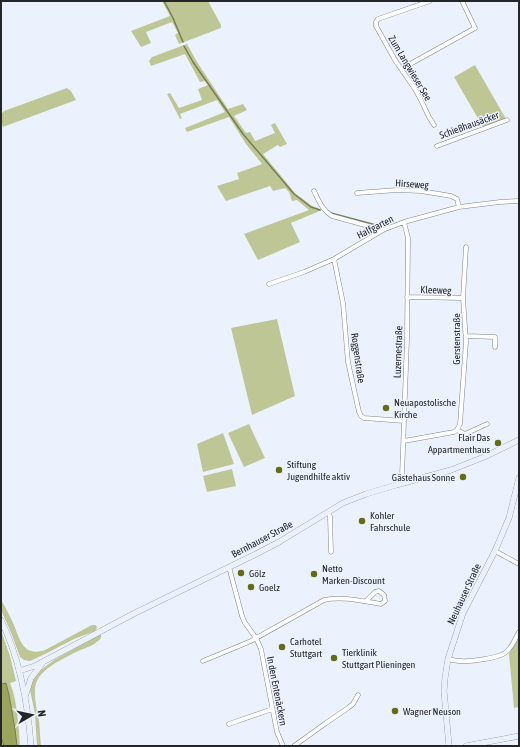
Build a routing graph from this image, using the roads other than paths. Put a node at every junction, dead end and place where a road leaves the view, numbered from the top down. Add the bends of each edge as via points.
1 (430, 1) edge
2 (462, 1) edge
3 (412, 63) dead end
4 (507, 120) dead end
5 (434, 125) dead end
6 (437, 146) dead end
7 (314, 191) dead end
8 (357, 193) dead end
9 (519, 201) edge
10 (459, 207) junction
11 (404, 222) junction
12 (383, 230) junction
13 (466, 247) dead end
14 (334, 259) junction
15 (269, 284) dead end
16 (407, 297) junction
17 (463, 298) junction
18 (466, 336) junction
19 (494, 347) dead end
20 (404, 421) junction
21 (488, 424) dead end
22 (457, 430) junction
23 (519, 440) edge
24 (404, 441) junction
25 (519, 478) edge
26 (404, 483) junction
27 (329, 512) junction
28 (495, 551) junction
29 (331, 552) dead end
30 (519, 564) edge
31 (229, 567) junction
32 (366, 601) dead end
33 (1, 620) edge
34 (519, 632) edge
35 (256, 638) junction
36 (448, 659) junction
37 (45, 661) junction
38 (203, 661) dead end
39 (19, 671) junction
40 (358, 695) dead end
41 (25, 699) junction
42 (272, 709) junction
43 (229, 724) dead end
44 (519, 736) edge
45 (31, 746) edge
46 (283, 746) edge
47 (294, 746) edge
48 (449, 746) edge
49 (466, 746) edge

1 - 5 street, Zum Langwieser See via 378,19 376,26
2 - 3 street via 475,28
4 - 6 street, Schießhausäcker
7 - 12 street via 323,209 332,216
8 - 10 street, Hirseweg via 397,190 429,192 457,199
9 - 10 street, Halfgarten
10 - 11 street, Halfgarten
11 - 12 street, Halfgarten
11 - 16 street, Luzernestraße via 408,238
12 - 14 street, Halfgarten
13 - 17 street, Gerstenstraße
14 - 15 street, Halfgarten
14 - 20 street, Roggenstraße via 343,304 348,362 359,412 364,418
16 - 17 street, Kleeweg
16 - 20 street, Luzernestraße
17 - 18 street, Gerstenstraße
18 - 19 street via 495,337
18 - 22 street, Gerstenstraße via 460,424
20 - 24 street, Luzernestraße
21 - 22 street via 465,434
22 - 24 street
23 - 26 main road, Bernhauser Straße via 451,470
24 - 26 street, Luzernestraße
25 - 28 main road, Neuhauser Straße via 509,518
26 - 27 main road, Bernhauser Straße via 343,503
27 - 29 street
27 - 31 main road, Bernhauser Straße via 254,556
28 - 30 street
28 - 36 main road, Neuhauser Straße via 463,613
31 - 35 street, In den Entenäckern via 242,616
31 - 37 main road, Bernhauser Straße
32 - 35 street via 333,598 324,600
33 - 39 main road via 12,645
34 - 36 street via 504,654 461,661
35 - 38 street
35 - 42 street, In den Entenäckern via 261,649
36 - 48 main road, Neuhauser Straße via 444,691
37 - 39 main road, Bernhauser Straße
37 - 41 main road via 30,678
39 - 41 main road
40 - 47 street via 348,708
41 - 45 main road
42 - 43 street
42 - 46 street, In den Entenäckern
44 - 49 main road

